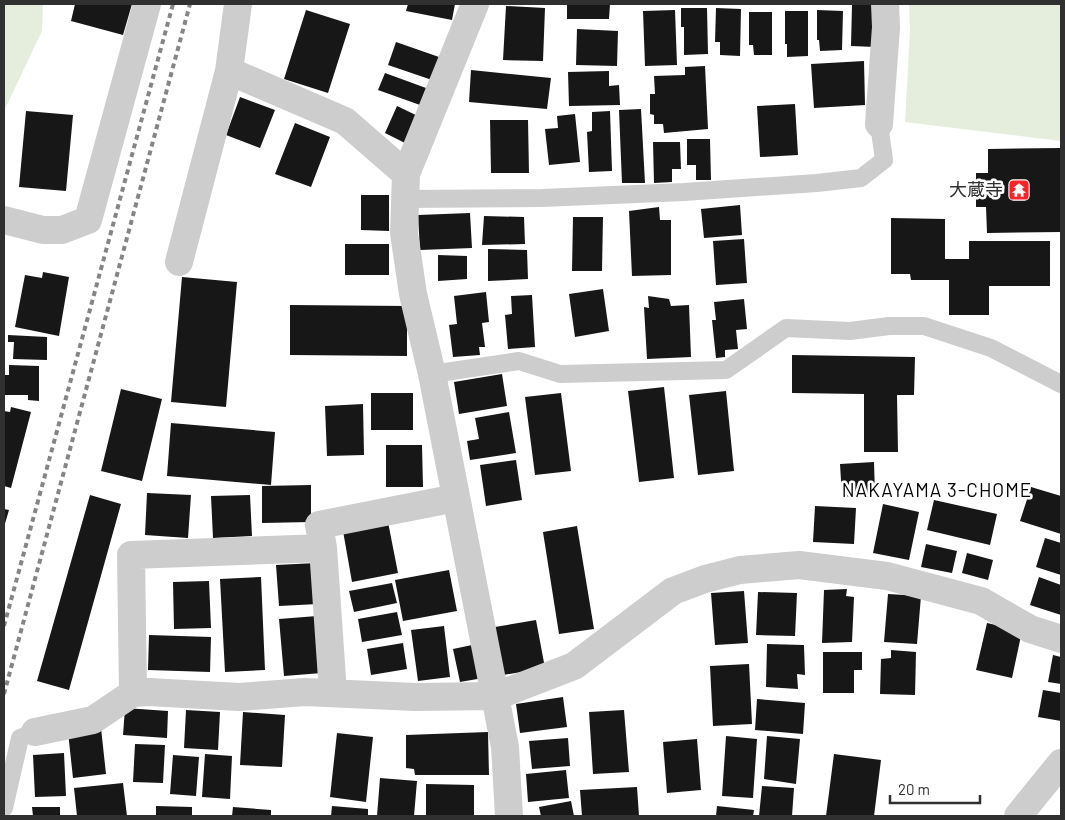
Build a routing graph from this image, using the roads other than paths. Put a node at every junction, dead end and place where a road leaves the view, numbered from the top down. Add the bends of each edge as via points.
1 (147, 4) edge
2 (238, 4) edge
3 (475, 4) edge
4 (885, 4) edge
5 (230, 71) junction
6 (879, 124) joint
7 (405, 186) junction
8 (4, 220) edge
9 (179, 262) dead end
10 (432, 374) junction
11 (1061, 384) edge
12 (456, 498) junction
13 (323, 548) junction
14 (1061, 639) edge
15 (133, 693) junction
16 (333, 693) junction
17 (496, 696) junction
18 (35, 732) joint
19 (1061, 763) edge
20 (4, 808) edge
21 (509, 816) edge
22 (1018, 816) edge

1 - 8 street via 88,220 62,230 43,230
2 - 5 street
3 - 7 street
4 - 6 street
5 - 7 street via 345,120
5 - 9 street
6 - 7 lane via 884,160 861,178 684,192 542,198
7 - 10 street via 404,233 413,294
10 - 11 lane via 519,361 560,374 726,370 786,328 850,331 924,326 991,348
10 - 12 street
12 - 13 street via 319,525
12 - 17 street
13 - 15 street via 131,555
13 - 16 street
14 - 17 street via 1030,629 981,601 888,576 799,565 740,570 673,591 574,666
15 - 16 street via 239,697
15 - 18 street via 93,720
16 - 17 street
17 - 21 street via 505,746
18 - 20 lane via 20,738
19 - 22 street

